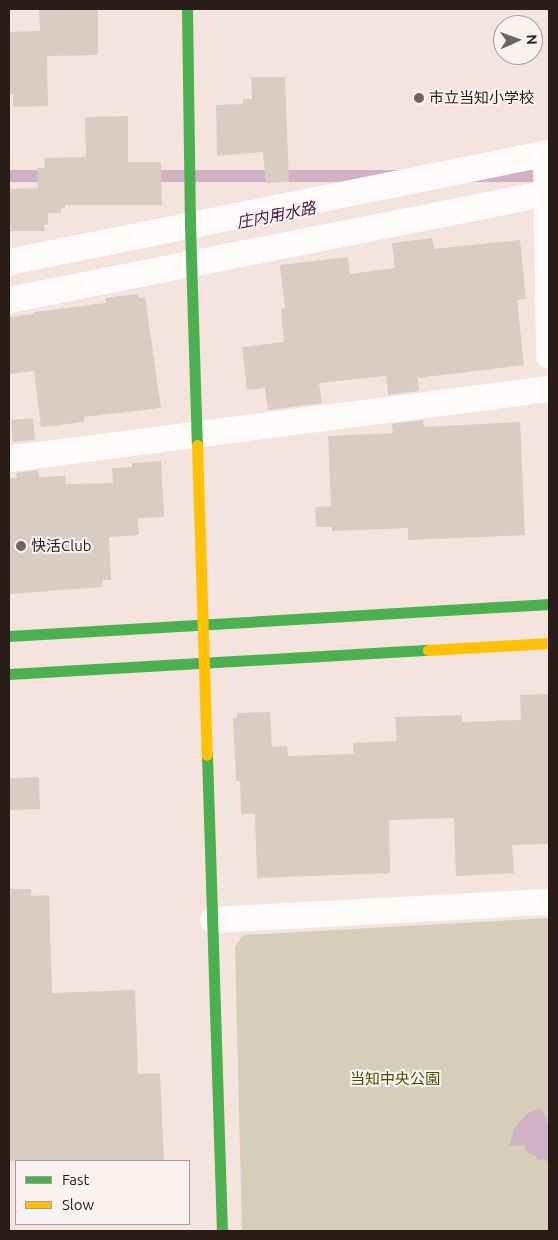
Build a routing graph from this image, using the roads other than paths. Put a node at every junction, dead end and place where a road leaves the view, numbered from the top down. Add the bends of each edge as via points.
1 (187, 9) edge
2 (547, 174) edge
3 (190, 230) junction
4 (191, 259) junction
5 (9, 262) edge
6 (9, 300) edge
7 (549, 356) edge
8 (549, 389) edge
9 (196, 433) junction
10 (9, 459) edge
11 (549, 604) edge
12 (203, 624) junction
13 (9, 636) edge
14 (549, 643) edge
15 (204, 662) junction
16 (9, 674) edge
17 (549, 902) edge
18 (213, 920) junction
19 (222, 1231) edge

1 - 3 street
2 - 3 street
2 - 4 street
2 - 7 street
3 - 4 street
3 - 5 street
4 - 6 street
4 - 9 street
8 - 9 street
9 - 10 street
9 - 12 street
11 - 12 street
12 - 13 street
12 - 15 street
14 - 15 street
15 - 16 street
15 - 18 street
17 - 18 street
18 - 19 street

